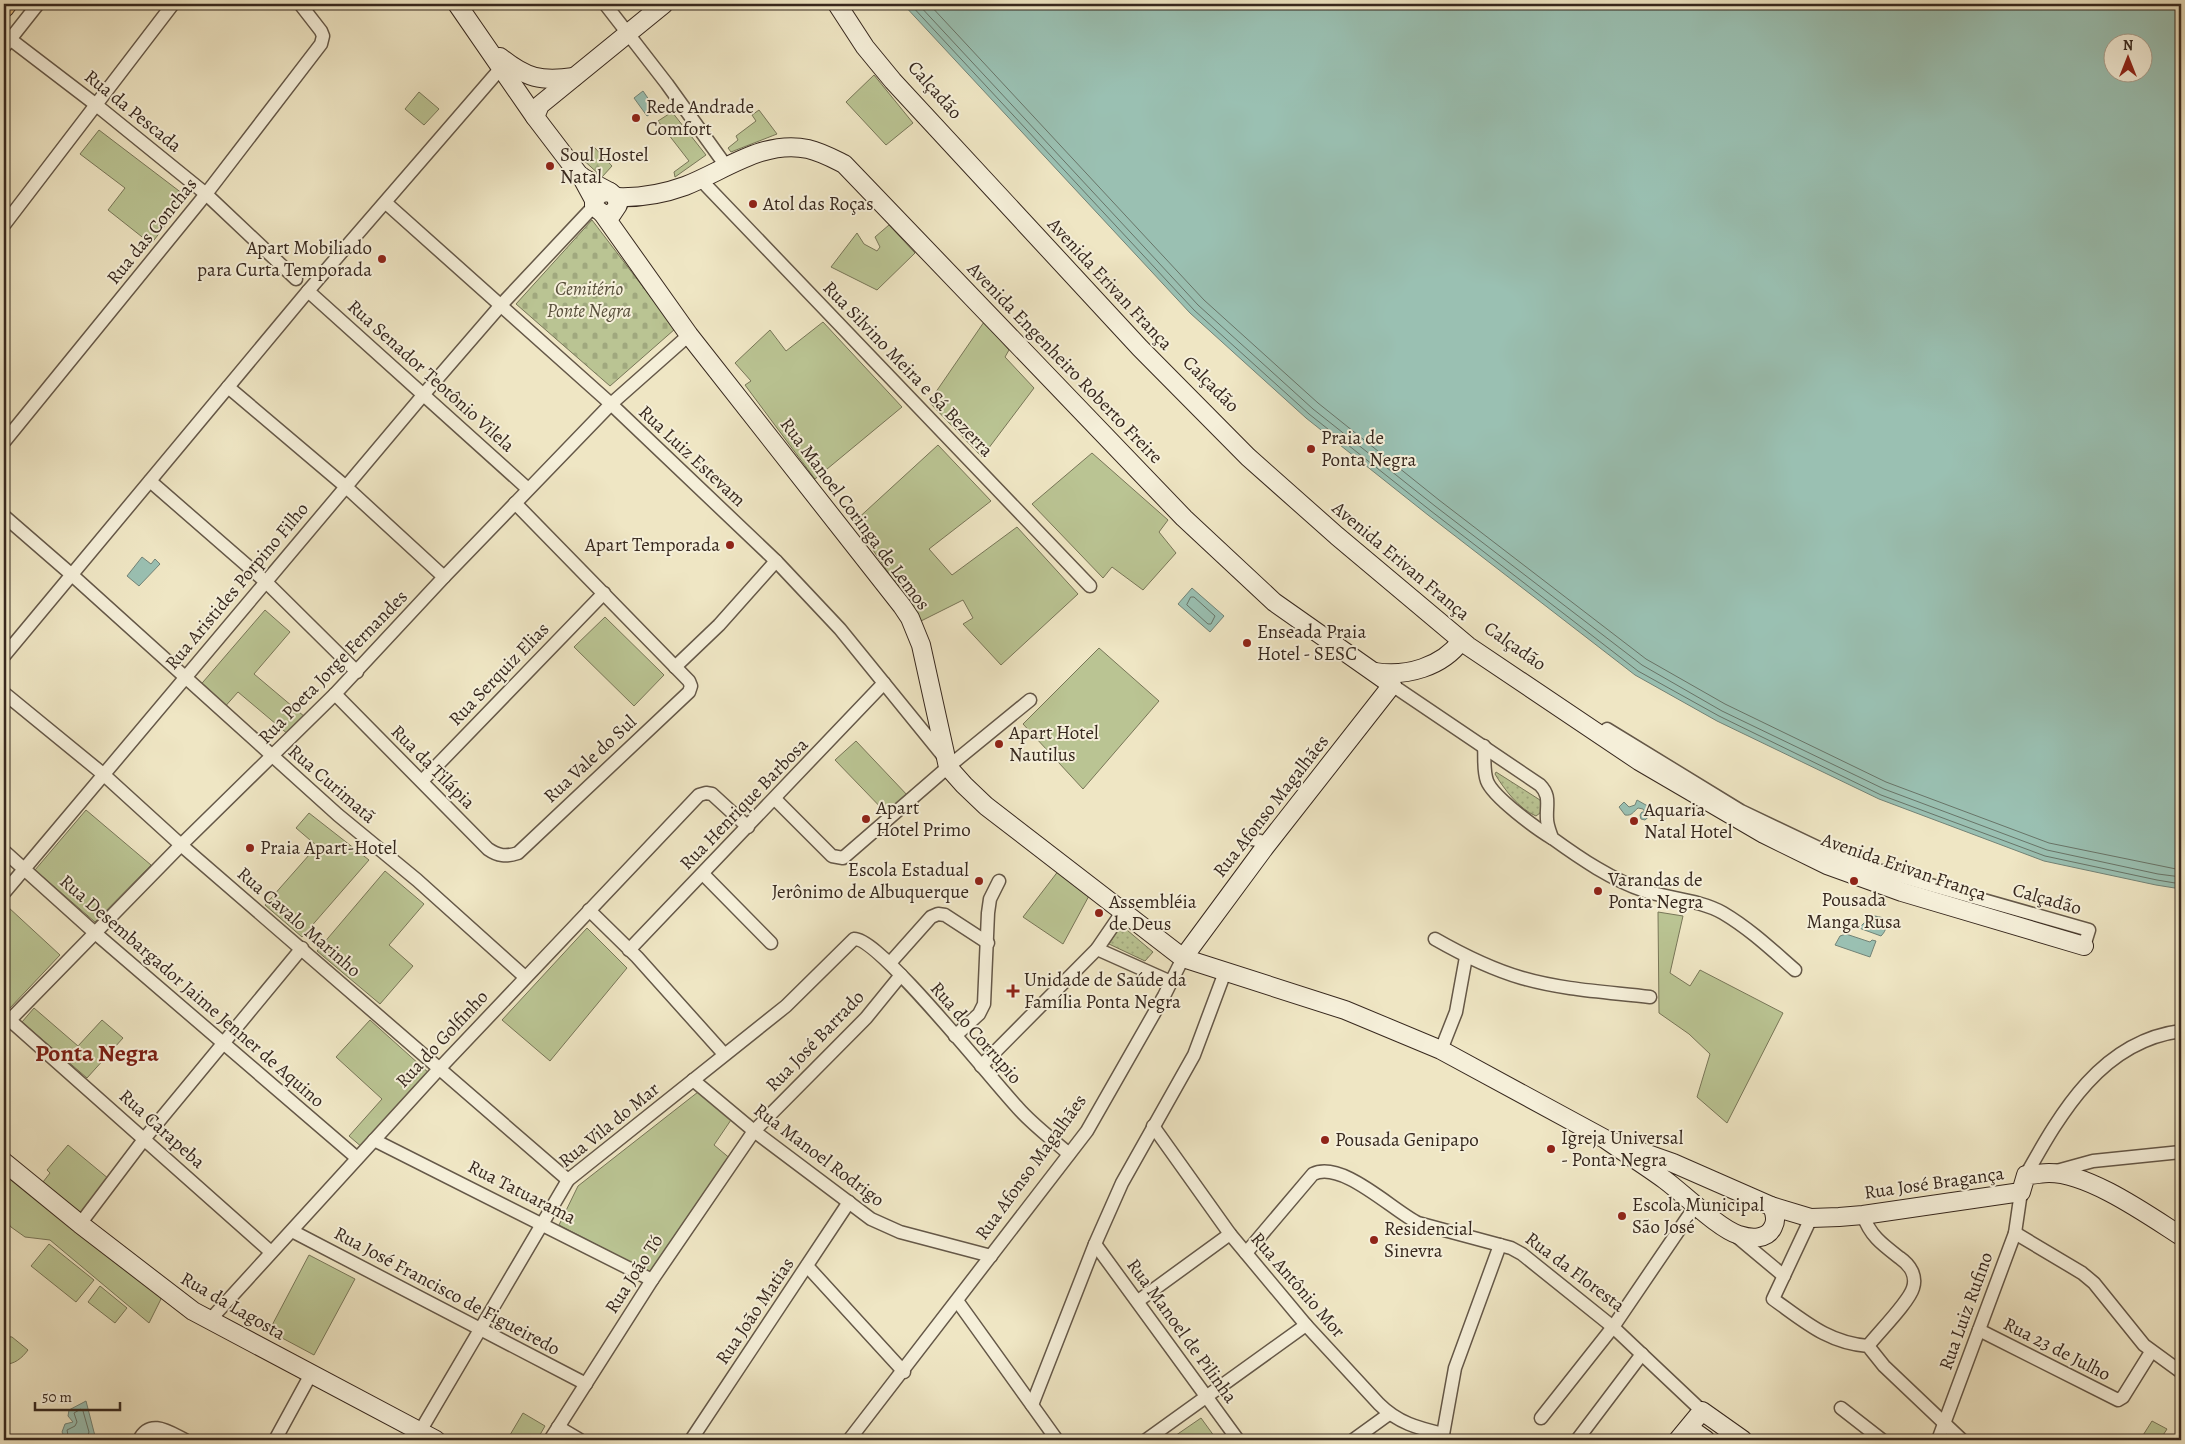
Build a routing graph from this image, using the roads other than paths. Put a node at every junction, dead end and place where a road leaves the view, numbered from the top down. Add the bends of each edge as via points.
1 (7, 4) edge
2 (38, 4) edge
3 (172, 4) edge
4 (300, 4) edge
5 (457, 4) edge
6 (605, 4) edge
7 (664, 4) edge
8 (837, 4) edge
9 (845, 4) edge
10 (4, 8) edge
11 (628, 33) junction
12 (7, 43) edge
13 (486, 45) junction
14 (501, 68) junction
15 (575, 77) junction
16 (95, 104) junction
17 (535, 117) junction
18 (726, 166) junction
19 (700, 179) junction
20 (206, 194) junction
21 (386, 203) junction
22 (607, 207) junction
23 (4, 225) edge
24 (296, 279) dead end
25 (308, 291) junction
26 (501, 305) junction
27 (689, 335) junction
28 (228, 387) junction
29 (424, 394) junction
30 (611, 404) junction
31 (4, 442) edge
32 (150, 481) junction
33 (345, 486) junction
34 (528, 489) junction
35 (514, 503) junction
36 (4, 516) edge
37 (776, 561) junction
38 (72, 575) junction
39 (444, 577) junction
40 (266, 582) junction
41 (1090, 586) dead end
42 (604, 593) junction
43 (1461, 640) junction
44 (4, 656) edge
45 (675, 667) junction
46 (357, 672) junction
47 (1373, 672) junction
48 (184, 678) junction
49 (884, 683) junction
50 (1392, 685) junction
51 (4, 693) edge
52 (335, 694) junction
53 (1030, 700) dead end
54 (1484, 746) junction
55 (273, 757) junction
56 (947, 764) junction
57 (103, 774) junction
58 (422, 781) junction
59 (775, 799) junction
60 (748, 827) junction
61 (1552, 838) junction
62 (181, 845) junction
63 (4, 851) edge
64 (510, 856) joint
65 (24, 868) junction
66 (703, 874) junction
67 (999, 881) dead end
68 (4, 893) edge
69 (589, 910) junction
70 (1123, 911) junction
71 (94, 932) junction
72 (1435, 939) dead end
73 (854, 940) joint
74 (771, 943) dead end
75 (988, 943) junction
76 (2084, 946) joint
77 (302, 948) junction
78 (1097, 949) junction
79 (629, 950) junction
80 (1466, 957) junction
81 (1183, 958) junction
82 (890, 963) junction
83 (1796, 970) dead end
84 (1225, 972) junction
85 (901, 975) junction
86 (525, 977) junction
87 (1172, 982) junction
88 (1650, 997) dead end
89 (6, 1020) edge
90 (2181, 1031) edge
91 (955, 1036) junction
92 (223, 1045) junction
93 (1441, 1050) junction
94 (724, 1054) junction
95 (980, 1066) junction
96 (439, 1069) junction
97 (694, 1080) junction
98 (1153, 1126) junction
99 (754, 1132) junction
100 (145, 1138) junction
101 (1605, 1139) junction
102 (374, 1140) junction
103 (2181, 1152) edge
104 (1069, 1154) junction
105 (357, 1158) junction
106 (4, 1162) edge
107 (2051, 1173) junction
108 (568, 1180) junction
109 (2024, 1184) junction
110 (849, 1202) junction
111 (1696, 1205) junction
112 (1771, 1206) junction
113 (1863, 1215) junction
114 (1811, 1218) junction
115 (80, 1224) junction
116 (543, 1224) junction
117 (292, 1231) junction
118 (1732, 1232) junction
119 (1230, 1234) junction
120 (2015, 1234) junction
121 (2181, 1236) edge
122 (1095, 1244) junction
123 (1500, 1245) junction
124 (271, 1252) junction
125 (1246, 1253) junction
126 (991, 1256) junction
127 (807, 1266) junction
128 (1784, 1276) junction
129 (652, 1280) junction
130 (1138, 1301) junction
131 (958, 1302) junction
132 (209, 1321) junction
133 (1306, 1325) junction
134 (1613, 1327) junction
135 (480, 1329) junction
136 (1979, 1330) junction
137 (1868, 1346) junction
138 (2151, 1352) junction
139 (1642, 1354) junction
140 (904, 1372) junction
141 (2181, 1372) edge
142 (311, 1374) junction
143 (586, 1384) junction
144 (1208, 1396) junction
145 (1032, 1405) junction
146 (1841, 1408) dead end
147 (1702, 1411) junction
148 (1389, 1414) junction
149 (1541, 1418) dead end
150 (1943, 1424) junction
151 (558, 1427) junction
152 (1683, 1434) edge
153 (417, 1436) edge
154 (1443, 1437) edge
155 (138, 1440) edge
156 (185, 1440) edge
157 (275, 1440) edge
158 (436, 1440) edge
159 (550, 1440) edge
160 (580, 1440) edge
161 (691, 1440) edge
162 (849, 1440) edge
163 (1057, 1440) edge
164 (1146, 1440) edge
165 (1238, 1440) edge
166 (1353, 1440) edge
167 (1578, 1440) edge
168 (1706, 1440) edge
169 (1743, 1440) edge
170 (1882, 1440) edge
171 (1938, 1440) edge
172 (1962, 1440) edge

1 - 10 main road
2 - 12 street
3 - 16 street
4 - 20 street, Rua das Conchas via 321,31 323,40
5 - 13 street, Avenida Engenheiro Roberto Freire
6 - 11 street
7 - 11 street
8 - 43 street, Avenida Erivan França via 893,81 1140,348 1248,457
9 - 76 street, Calçadão via 888,65 1132,332 1264,463 1349,540 1461,631 1557,698 1741,811 1846,860 2088,930
11 - 15 street
11 - 18 street
12 - 16 street, Rua da Pescada
13 - 14 street, Avenida Engenheiro Roberto Freire
13 - 15 street via 525,75 550,80
14 - 17 street, Avenida Engenheiro Roberto Freire
14 - 21 street
15 - 17 street via 540,105
16 - 20 street, Rua da Pescada
16 - 23 street
17 - 22 street, Avenida Engenheiro Roberto Freire
18 - 19 street, Avenida Engenheiro Roberto Freire
18 - 47 street, Avenida Engenheiro Roberto Freire via 774,148 792,147 807,148 844,164 1184,518 1274,602
19 - 22 street, Avenida Engenheiro Roberto Freire
19 - 41 street, Rua Silvino Meira e Sá Bezerra
20 - 24 street, Rua da Pescada
20 - 31 street, Rua das Conchas
21 - 25 street
21 - 26 street, Rua Luiz Estevam
22 - 26 street, Rua Aristides Porpino Filho
22 - 27 street, Rua Manoel Coringa de Lemos
25 - 28 street
25 - 29 street, Rua Senador Teotônio Vilela
26 - 29 street, Rua Aristides Porpino Filho
26 - 30 street, Rua Luiz Estevam
27 - 30 street, Rua Poeta Jorge Fernandes
27 - 56 street, Rua Manoel Coringa de Lemos via 910,618 921,646
28 - 32 street
28 - 33 street
29 - 33 street, Rua Aristides Porpino Filho
29 - 34 street, Rua Senador Teotônio Vilela
30 - 34 street, Rua Poeta Jorge Fernandes
30 - 37 street, Rua Luiz Estevam
32 - 38 street
32 - 40 street
33 - 39 street
33 - 40 street, Rua Aristides Porpino Filho
34 - 35 street, Rua Poeta Jorge Fernandes
35 - 39 street, Rua Poeta Jorge Fernandes
35 - 42 street
36 - 38 street, Rua Curimatã
37 - 45 street via 719,625
37 - 49 street, Rua Luiz Estevam via 840,628
38 - 44 street
38 - 48 street, Rua Curimatã
39 - 46 street, Rua Poeta Jorge Fernandes
40 - 46 street
40 - 48 street, Rua Aristides Porpino Filho
42 - 45 street
42 - 58 street, Rua Serquiz Elias
43 - 47 street via 1453,651 1410,673
43 - 76 street, Avenida Erivan França via 1639,761 1764,834 1827,865 1902,892
45 - 64 street, Rua Vale do Sul via 691,684 689,692 518,853
46 - 52 street, Rua Poeta Jorge Fernandes
47 - 50 street
48 - 55 street, Rua Curimatã
48 - 57 street, Rua Aristides Porpino Filho
49 - 56 street, Rua Luiz Estevam
49 - 59 street, Rua Henrique Barbosa
50 - 54 street
50 - 81 street, Rua Afonso Magalhães via 1260,841
51 - 57 street, Rua Cavalo Marinho
52 - 55 street, Rua Poeta Jorge Fernandes
52 - 58 street, Rua da Tilápia
53 - 56 street
54 - 61 street via 1490,786 1535,828
54 - 61 street via 1544,789
55 - 62 street, Rua Poeta Jorge Fernandes
55 - 86 street, Rua Curimatã
56 - 59 street via 839,858 832,856
56 - 70 street, Rua Manoel Coringa de Lemos via 986,806
57 - 62 street, Rua Cavalo Marinho
57 - 65 street, Rua Aristides Porpino Filho
58 - 64 street, Rua da Tilápia via 495,854
59 - 60 street, Rua Henrique Barbosa
60 - 66 street, Rua Henrique Barbosa
60 - 69 street, Rua do Golfinho via 709,793 699,795
61 - 83 street via 1624,883 1722,912
62 - 71 street, Rua Poeta Jorge Fernandes
62 - 77 street, Rua Cavalo Marinho
63 - 65 street, Rua Desembargador Jaime Jenner de Aquino
65 - 68 street, Rua Aristides Porpino Filho
65 - 71 street, Rua Desembargador Jaime Jenner de Aquino
66 - 74 street
66 - 79 street, Rua Henrique Barbosa
67 - 75 street via 990,899
69 - 79 street
69 - 86 street, Rua do Golfinho
70 - 78 street
70 - 81 street, Rua Manoel Coringa de Lemos
71 - 89 street, Rua Poeta Jorge Fernandes
71 - 92 street, Rua Desembargador Jaime Jenner de Aquino
72 - 80 street
73 - 82 street, Rua do Corrupio via 863,941
73 - 94 street, Rua Vila do Mar via 786,1006
75 - 82 street via 945,915 938,914 931,917
75 - 91 street via 983,1007
77 - 92 street
77 - 96 street, Rua Cavalo Marinho
78 - 87 street
78 - 95 street
79 - 94 street
80 - 88 street via 1498,971 1548,984
80 - 93 street via 1456,1012
81 - 84 street, Rua Manoel Coringa de Lemos
81 - 87 street, Rua Afonso Magalhães
82 - 85 street, Rua do Corrupio
84 - 93 street, Rua Manoel Coringa de Lemos via 1345,1010
84 - 98 street via 1194,1055
85 - 91 street, Rua do Corrupio
85 - 99 street, Rua José Barrado via 866,1018
86 - 96 street, Rua do Golfinho
87 - 104 street, Rua Afonso Magalhães via 1095,1120
89 - 100 street, Rua Carapeba
90 - 109 street via 2149,1040 2097,1072 2079,1090 2049,1133
91 - 95 street, Rua do Corrupio
92 - 100 street
92 - 105 street, Rua Desembargador Jaime Jenner de Aquino
93 - 101 street, Rua Manoel Coringa de Lemos
94 - 97 street, Rua Vila do Mar
95 - 104 street, Rua do Corrupio via 1019,1110
96 - 102 street, Rua do Golfinho
96 - 108 street, Rua Cavalo Marinho
97 - 99 street, Rua Manoel Rodrigo
97 - 108 street, Rua Vila do Mar
98 - 119 street, Rua Antônio Mor
98 - 122 street via 1122,1183
99 - 110 street, Rua Manoel Rodrigo
99 - 129 street, Rua João Tó
100 - 115 street
100 - 124 street, Rua Carapeba
101 - 111 street
101 - 112 street, Rua José Bragança via 1673,1163
102 - 105 street, Rua do Golfinho
102 - 116 street, Rua Tatuarama
103 - 107 street, Rua José Bragança via 2093,1161
104 - 126 street, Rua Afonso Magalhães
105 - 117 street, Rua do Golfinho
106 - 115 street, Rua da Lagosta
107 - 109 street, Rua José Bragança
107 - 121 street via 2107,1191
108 - 116 street, Rua Vila do Mar
109 - 113 street, Rua José Bragança
109 - 120 street, Rua Luiz Rufino
110 - 126 street, Rua Manoel Rodrigo via 871,1219 900,1232
110 - 127 street, Rua João Matias
111 - 118 street
111 - 134 street
112 - 114 street, Rua José Bragança
112 - 118 street via 1775,1218 1769,1233 1748,1238
113 - 114 street, Rua José Bragança
113 - 137 street via 1876,1240 1909,1265 1914,1278 1912,1292
114 - 128 street
115 - 132 street, Rua da Lagosta via 171,1296
116 - 129 street, Rua Tatuarama
116 - 135 street, Rua Vila do Mar
117 - 124 street, Rua do Golfinho
117 - 135 street, Rua José Francisco de Figueiredo
118 - 128 street
119 - 125 street, Rua Antônio Mor
119 - 130 street
120 - 136 street, Rua Luiz Rufino
120 - 138 street via 2094,1283
122 - 130 street, Rua Manoel de Pilinha
122 - 145 street
123 - 125 street, Rua da Floresta via 1418,1223 1358,1184 1325,1170 1313,1174
123 - 134 street, Rua da Floresta via 1522,1254
123 - 154 street via 1455,1368
124 - 132 street, Rua do Golfinho
125 - 133 street, Rua Antônio Mor
126 - 131 street, Rua Afonso Magalhães
127 - 140 street
127 - 161 street, Rua João Matias
128 - 137 street via 1772,1300 1841,1343
129 - 143 street, Rua João Tó
130 - 144 street, Rua Manoel de Pilinha
131 - 140 street, Rua Afonso Magalhães
131 - 145 street
132 - 142 street, Rua da Lagosta
133 - 144 street
133 - 148 street, Rua Antônio Mor
134 - 139 street, Rua da Floresta
134 - 149 street
135 - 143 street, Rua José Francisco de Figueiredo
135 - 153 street, Rua Vila do Mar
136 - 138 street, Rua 23 de Julho via 2118,1400 2124,1397
136 - 150 street, Rua Luiz Rufino
137 - 150 street
138 - 141 street
139 - 147 street, Rua da Floresta
139 - 167 street
140 - 162 street, Rua Afonso Magalhães
142 - 153 street, Rua da Lagosta
142 - 157 street
143 - 151 street, Rua João Tó
144 - 164 street
144 - 165 street, Rua Manoel de Pilinha
145 - 163 street
146 - 170 street
147 - 152 street
147 - 169 street, Rua da Floresta
148 - 154 street, Rua Antônio Mor via 1408,1425
148 - 166 street
150 - 171 street, Rua Luiz Rufino
150 - 172 street
151 - 159 street, Rua João Tó
151 - 160 street
152 - 168 street
153 - 158 street, Rua da Lagosta
155 - 156 street via 148,1429 164,1429

